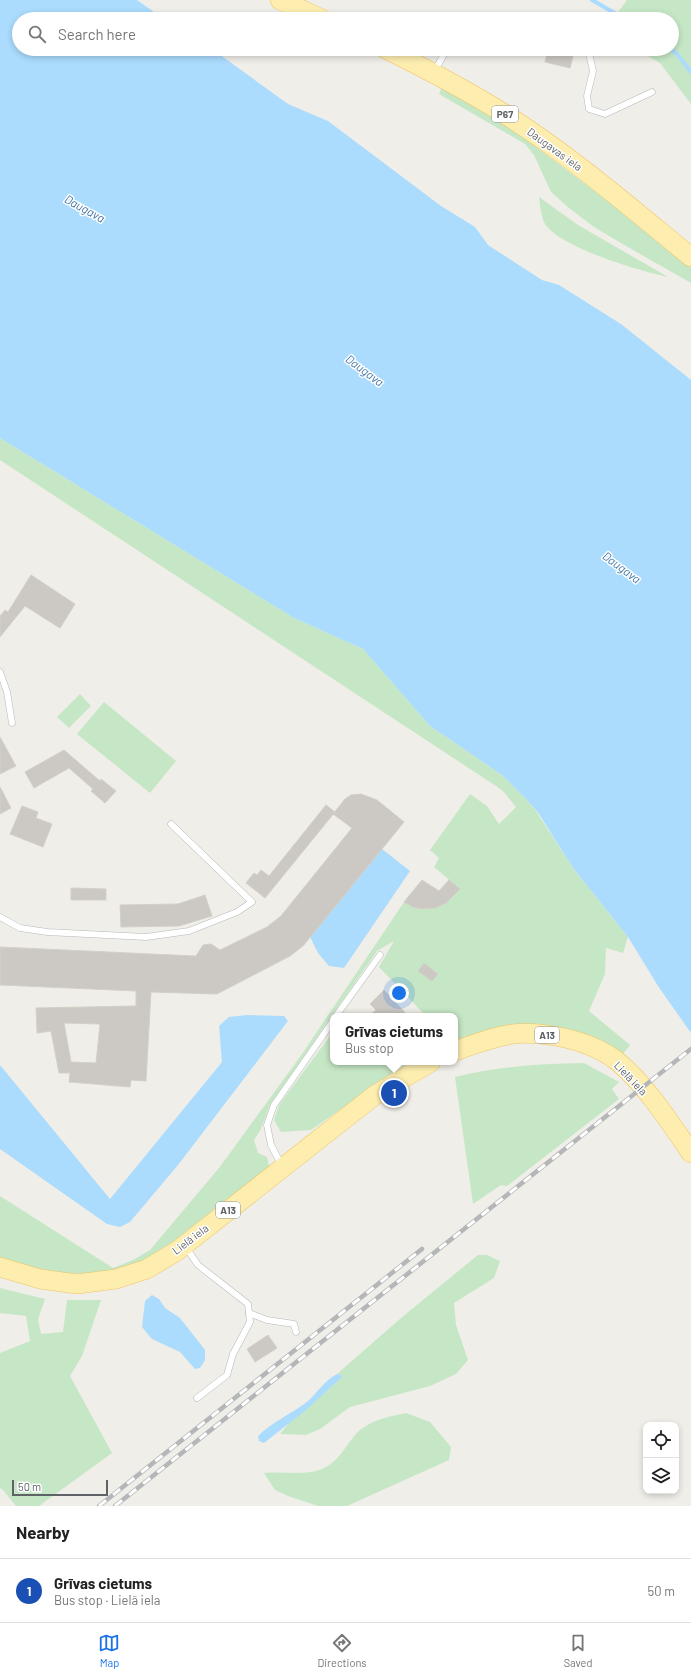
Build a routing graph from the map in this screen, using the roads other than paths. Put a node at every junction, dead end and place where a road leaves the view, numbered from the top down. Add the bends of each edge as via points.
1 (280, 0) edge
2 (307, 12) edge
3 (400, 56) edge
4 (443, 56) edge
5 (590, 56) edge
6 (433, 73) junction
7 (652, 92) dead end
8 (691, 257) edge
9 (0, 672) edge
10 (12, 723) dead end
11 (172, 824) dead end
12 (0, 917) edge
13 (380, 955) dead end
14 (338, 1013) edge
15 (330, 1025) edge
16 (458, 1050) edge
17 (426, 1065) edge
18 (691, 1153) edge
19 (283, 1168) junction
20 (184, 1245) junction
21 (0, 1267) edge
22 (249, 1313) junction
23 (296, 1332) dead end
24 (197, 1398) dead end

1 - 2 main road
3 - 6 main road, Daugavas iela / P67
4 - 6 lane
5 - 7 lane via 593,72 586,96 589,109 605,114
6 - 8 main road, Daugavas iela / P67 via 502,112 559,152
9 - 10 lane via 7,692
11 - 12 lane via 252,902 237,912 189,931 146,937 47,932 20,928
13 - 14 lane
15 - 19 lane via 274,1105 267,1125 271,1145
16 - 18 main road, Lielā iela / A13 via 514,1034 547,1035 575,1040 598,1049 616,1060 630,1074
17 - 19 main road, Lielā iela / A13 via 375,1095
19 - 20 main road, Lielā iela / A13
20 - 21 main road, Lielā iela / A13 via 147,1269 116,1279 77,1284 40,1279
20 - 22 lane via 198,1265 248,1304
22 - 23 lane via 267,1320 294,1324
22 - 24 lane via 250,1322 233,1354 227,1374

